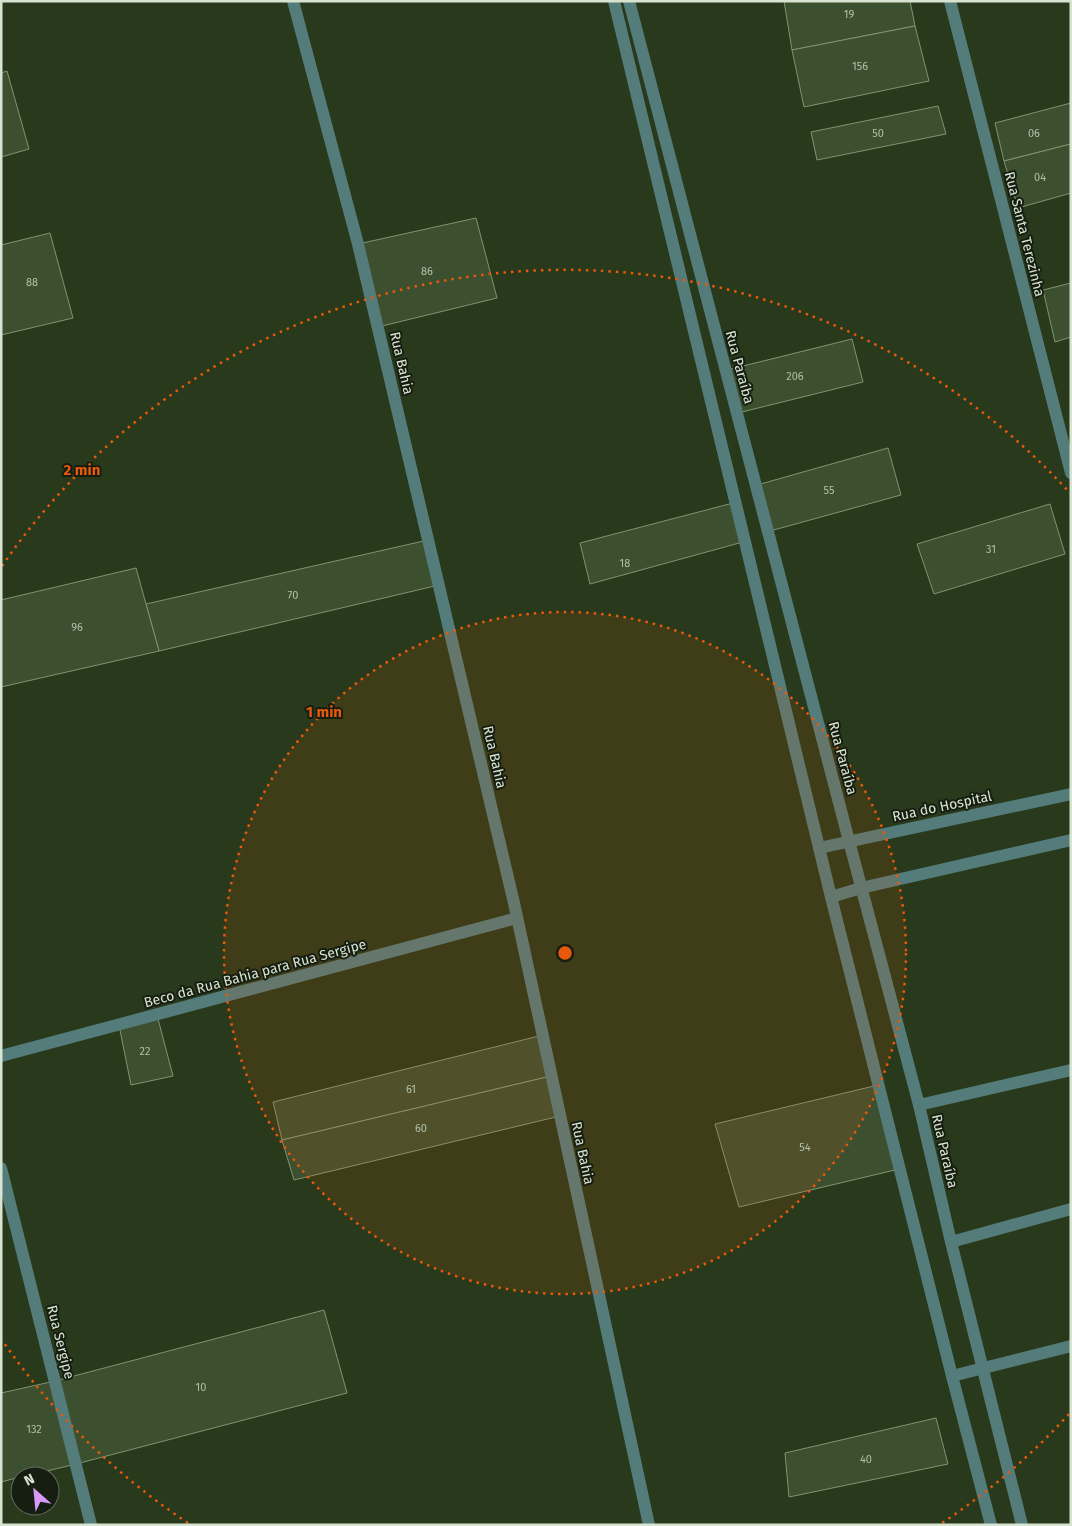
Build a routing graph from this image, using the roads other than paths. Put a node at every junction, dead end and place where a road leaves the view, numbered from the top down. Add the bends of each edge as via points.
1 (293, 1) edge
2 (614, 1) edge
3 (629, 1) edge
4 (950, 1) edge
5 (1071, 473) edge
6 (1071, 794) edge
7 (1071, 840) edge
8 (849, 841) junction
9 (819, 848) junction
10 (861, 888) junction
11 (831, 897) junction
12 (517, 918) junction
13 (1, 1056) edge
14 (1071, 1070) edge
15 (919, 1104) junction
16 (1, 1168) edge
17 (1071, 1209) edge
18 (951, 1242) junction
19 (1071, 1346) edge
20 (982, 1369) junction
21 (952, 1376) junction
22 (91, 1525) edge
23 (648, 1525) edge
24 (991, 1525) edge
25 (1022, 1525) edge

1 - 12 street, Rua Bahia via 358,244
2 - 9 street
3 - 8 street, Rua Paraíba
4 - 5 street, Rua Santa Terezinha
6 - 8 street, Rua do Hospital
7 - 10 street
8 - 9 street, Rua do Hospital
8 - 10 street, Rua Paraíba
9 - 11 street
10 - 11 street
10 - 15 street, Rua Paraíba
11 - 21 street
12 - 13 street, Beco da Rua Bahia para Rua Sergipe
12 - 23 street, Rua Bahia
14 - 15 street
15 - 18 street, Rua Paraíba
16 - 22 street, Rua Sergipe
17 - 18 street
18 - 20 street, Rua Paraíba
19 - 20 street
20 - 21 street
20 - 25 street, Rua Paraíba
21 - 24 street

